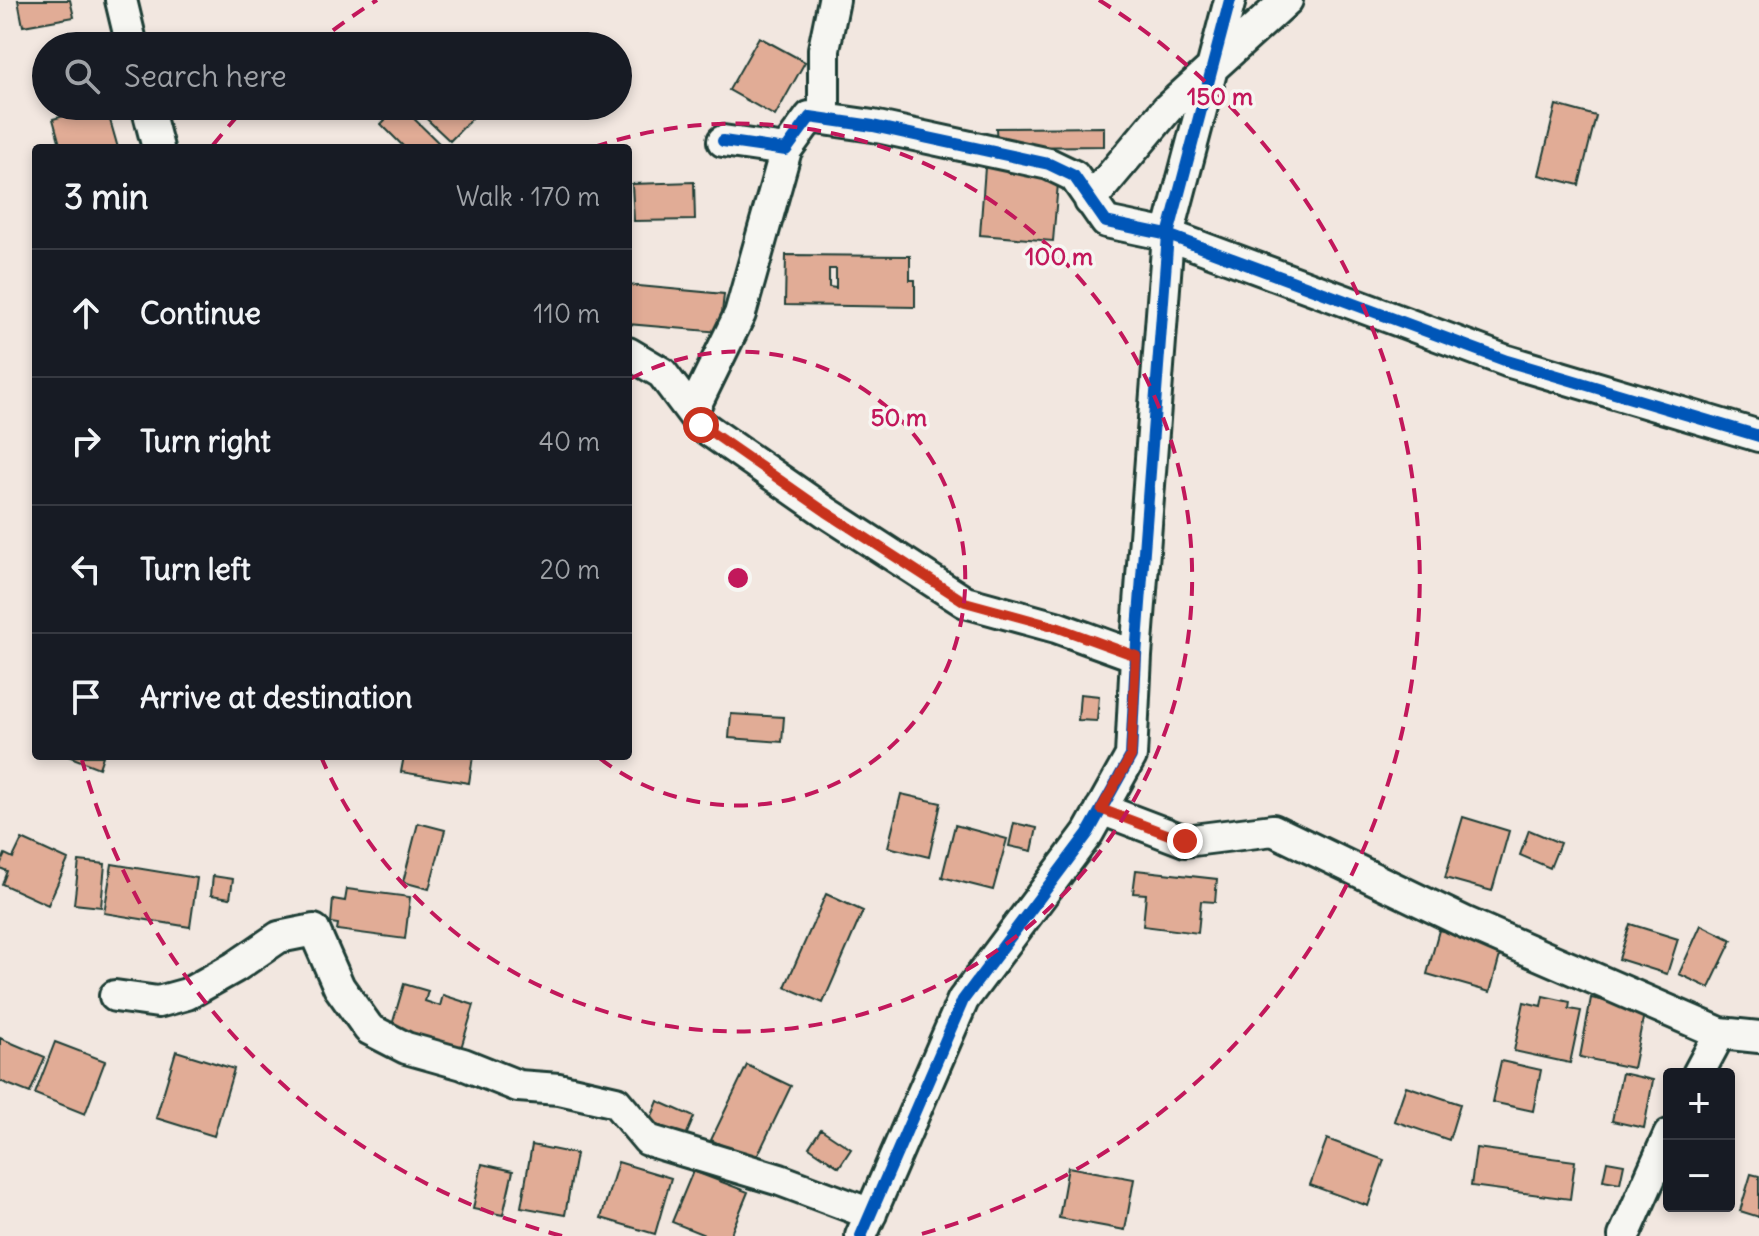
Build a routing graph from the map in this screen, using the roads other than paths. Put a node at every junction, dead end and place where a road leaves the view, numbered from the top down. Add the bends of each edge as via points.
1 (121, 0) edge
2 (834, 0) edge
3 (1230, 0) edge
4 (1287, 0) edge
5 (129, 32) edge
6 (1212, 66) junction
7 (824, 119) junction
8 (151, 120) edge
9 (723, 141) dead end
10 (157, 144) edge
11 (786, 150) junction
12 (1090, 201) junction
13 (1168, 235) junction
14 (632, 355) edge
15 (692, 412) junction
16 (1759, 436) edge
17 (1136, 656) junction
18 (1101, 809) junction
19 (115, 996) dead end
20 (1720, 1033) junction
21 (1759, 1037) edge
22 (1701, 1068) edge
23 (1667, 1140) edge
24 (866, 1225) edge
25 (1624, 1236) edge

1 - 5 street
2 - 7 street via 824,49
3 - 6 street
4 - 6 street
6 - 12 street via 1167,109
6 - 13 street
7 - 11 street via 810,117
7 - 12 street via 1049,164 1074,176
8 - 10 street
9 - 11 street
11 - 15 street via 740,314
12 - 13 street via 1106,222
13 - 16 street via 1507,361
13 - 17 street
14 - 15 street via 662,373
15 - 17 street via 701,425 965,602
17 - 18 street via 1131,756
18 - 20 street via 1185,841 1273,830 1464,922
18 - 24 street via 963,1000
19 - 24 street via 158,1002 187,994 279,937 314,930 339,987 369,1029 406,1048 518,1086 616,1102 648,1140 780,1180
20 - 21 street
20 - 22 street
23 - 25 street

